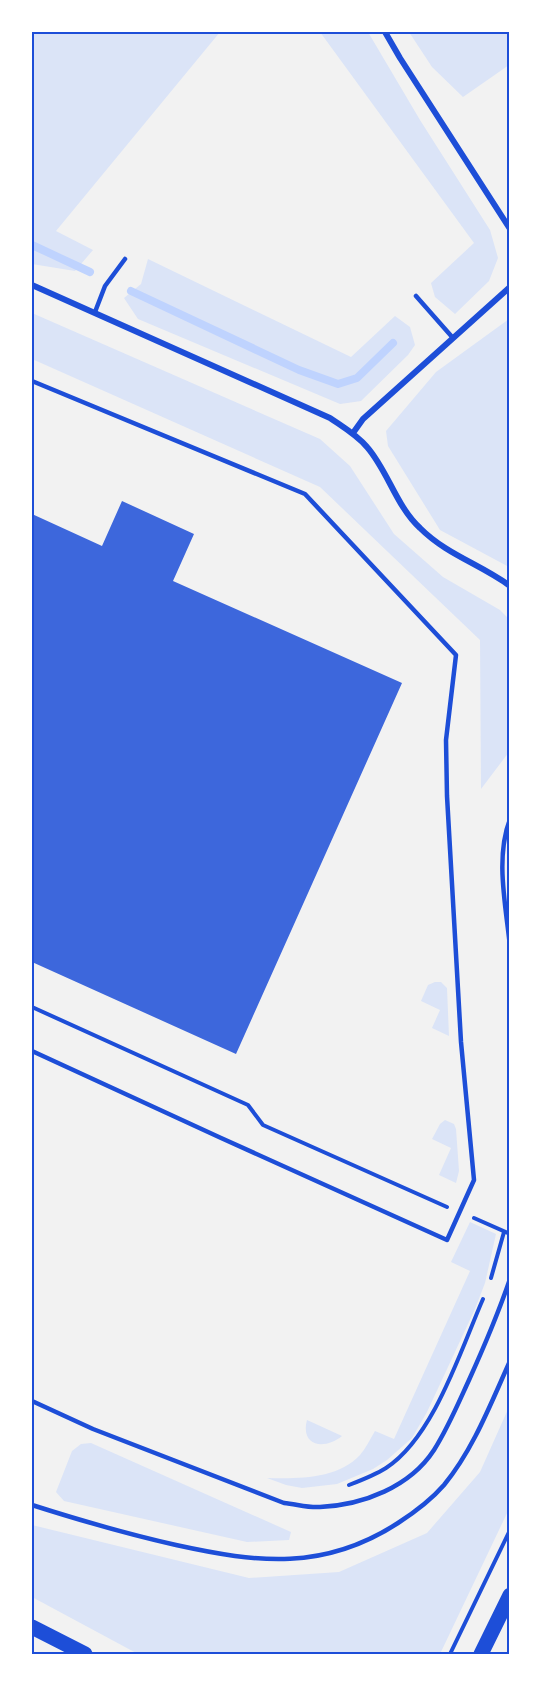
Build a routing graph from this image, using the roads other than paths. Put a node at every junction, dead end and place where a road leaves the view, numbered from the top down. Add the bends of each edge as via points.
1 (386, 32) edge
2 (510, 229) edge
3 (125, 259) dead end
4 (32, 285) edge
5 (510, 287) edge
6 (416, 296) dead end
7 (96, 312) junction
8 (453, 338) junction
9 (32, 381) edge
10 (353, 433) junction
11 (510, 586) edge
12 (510, 819) edge
13 (510, 947) edge
14 (32, 1051) edge
15 (510, 1279) edge
16 (510, 1361) edge
17 (32, 1401) edge
18 (32, 1505) edge
19 (510, 1595) edge
20 (32, 1627) edge
21 (85, 1654) edge
22 (482, 1654) edge

1 - 2 street
3 - 7 lane via 105,286
4 - 7 street
5 - 8 street
6 - 8 lane
7 - 10 street via 306,406
8 - 10 street via 363,419
9 - 14 lane via 305,494 456,656 446,740 447,796 461,1042 474,1180 447,1240
10 - 11 street via 367,447 418,527 440,546
12 - 13 lane via 502,861
15 - 17 lane via 452,1418 434,1451 390,1489 351,1504 318,1507 284,1503 93,1429
16 - 18 lane via 467,1450 443,1485 416,1512 350,1548 276,1560 227,1556 139,1537
19 - 22 main road
20 - 21 main road

